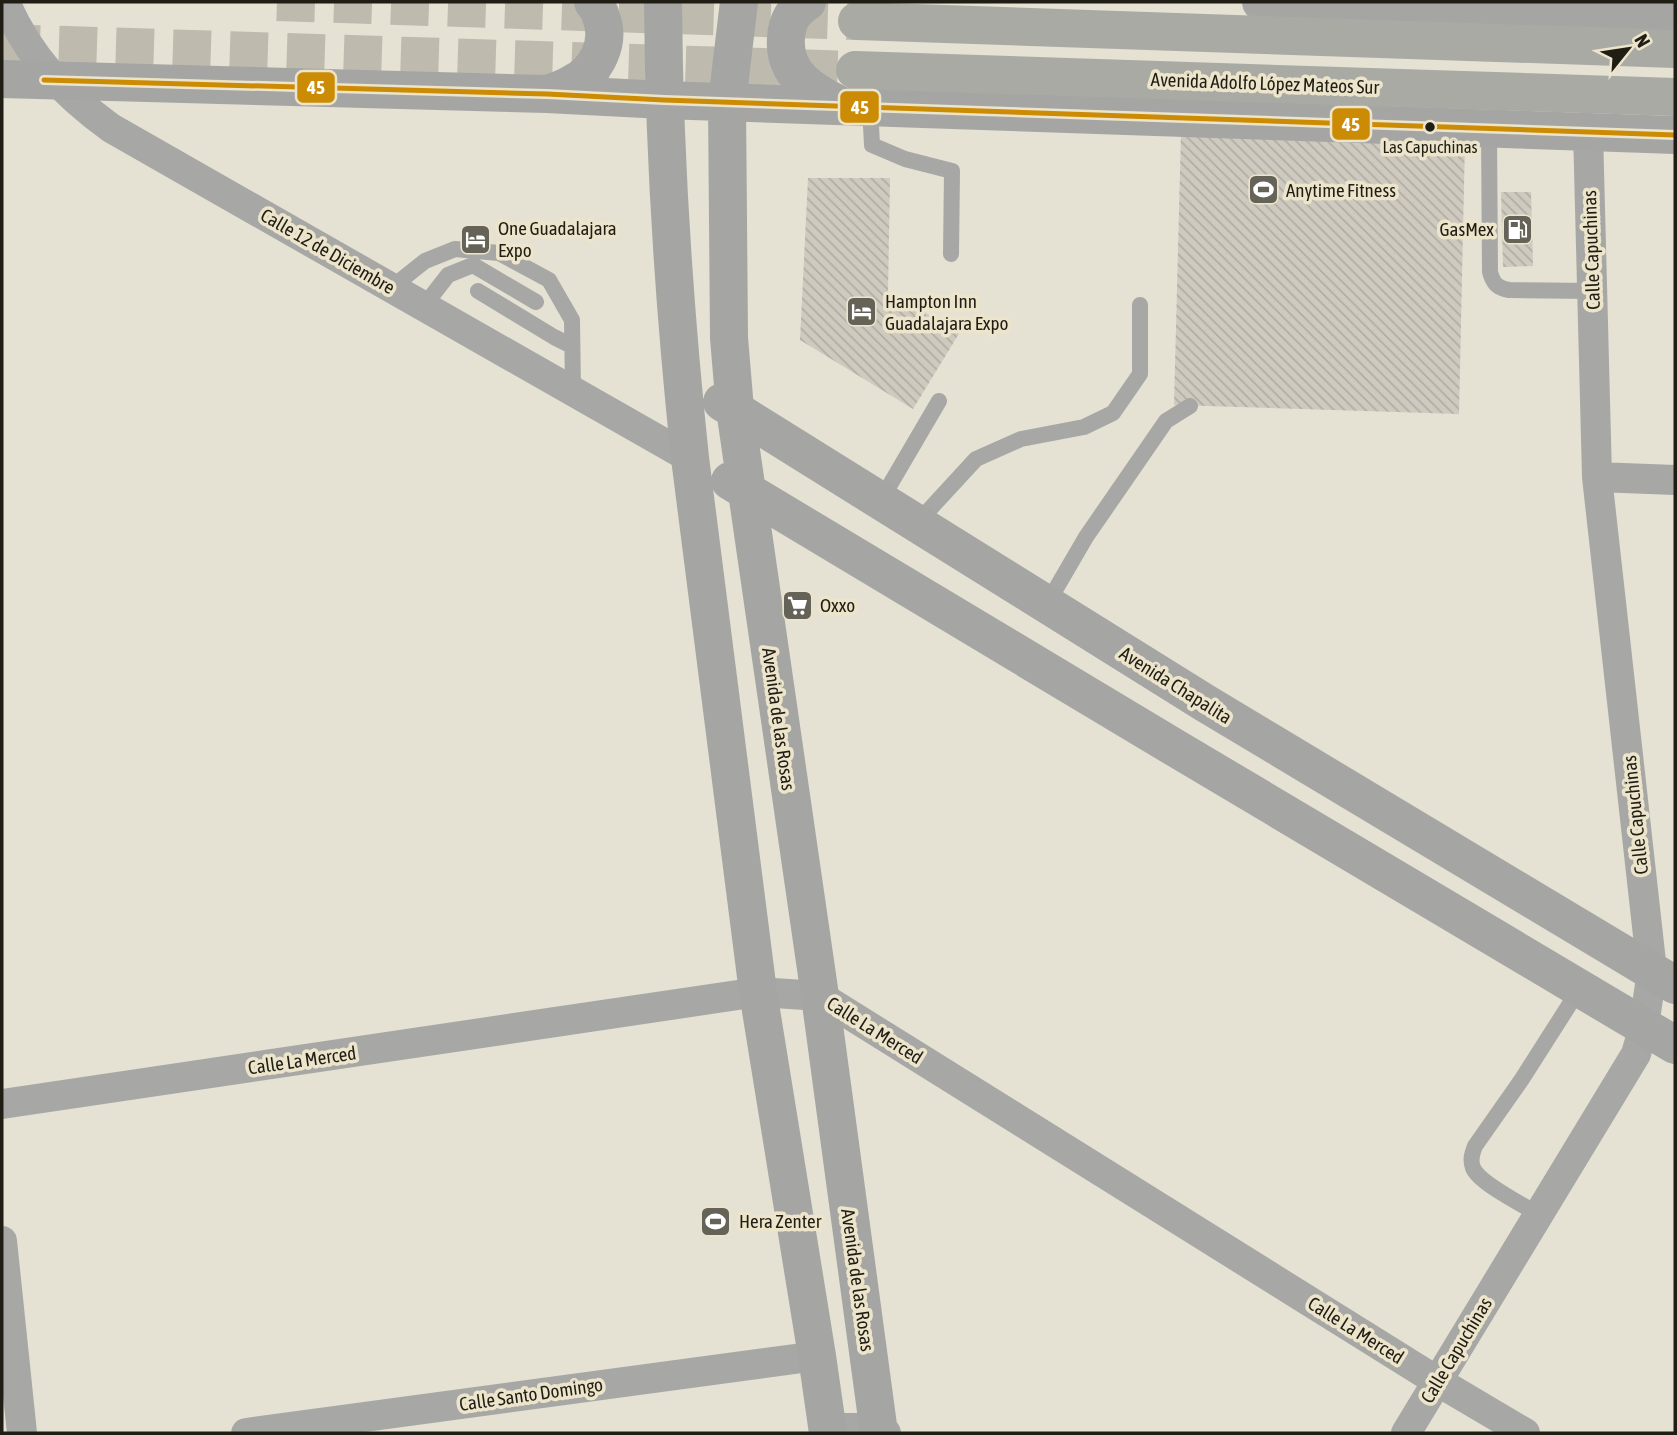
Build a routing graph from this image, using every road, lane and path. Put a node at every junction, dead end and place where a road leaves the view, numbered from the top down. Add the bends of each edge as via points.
1 (5, 2) edge
2 (593, 2) edge
3 (663, 2) edge
4 (739, 2) edge
5 (807, 2) edge
6 (1261, 2) edge
7 (1276, 2) edge
8 (1396, 4) edge
9 (1592, 8) edge
10 (1643, 8) edge
11 (1675, 17) edge
12 (857, 21) tunnel mouth
13 (1675, 49) edge
14 (855, 70) tunnel mouth
15 (2, 79) edge
16 (54, 80) junction
17 (547, 94) junction
18 (1675, 97) edge
19 (664, 100) junction
20 (727, 102) junction
21 (856, 107) junction
22 (1489, 130) junction
23 (1588, 131) junction
24 (1675, 135) edge
25 (951, 254) dead end
26 (391, 288) junction
27 (478, 291) dead end
28 (1592, 291) junction
29 (536, 302) dead end
30 (1140, 305) dead end
31 (424, 306) junction
32 (572, 346) junction
33 (681, 380) junction
34 (573, 391) junction
35 (939, 401) dead end
36 (1190, 406) dead end
37 (735, 409) junction
38 (690, 458) junction
39 (1597, 477) junction
40 (1675, 480) edge
41 (746, 491) junction
42 (881, 500) junction
43 (917, 523) junction
44 (1048, 604) junction
45 (1205, 703) junction
46 (1177, 749) junction
47 (1664, 978) edge
48 (1580, 988) junction
49 (758, 992) junction
50 (820, 996) junction
51 (1660, 1035) edge
52 (2, 1104) edge
53 (1538, 1214) junction
54 (2, 1241) edge
55 (817, 1356) junction
56 (1437, 1381) junction
57 (827, 1431) edge
58 (881, 1432) edge
59 (22, 1433) edge
60 (251, 1433) edge
61 (1406, 1433) edge
62 (1525, 1433) edge

1 - 16 street, Calle 12 de Diciembre via 27,44
2 - 17 street via 602,17 601,55 575,83
3 - 19 street
4 - 20 street, Avenida de las Rosas
5 - 21 street via 796,9 787,25 788,60 817,94
6 - 7 street
7 - 8 street
8 - 9 street
9 - 10 street
10 - 11 street
12 - 13 main road
14 - 18 main road, Avenida Adolfo López Mateos Sur
15 - 16 street
16 - 17 street
16 - 26 street, Calle 12 de Diciembre via 111,128
17 - 19 street
19 - 20 street
19 - 33 street
20 - 21 street
20 - 37 street, Avenida de las Rosas via 729,338
21 - 22 street
21 - 25 lane via 872,145 952,171
22 - 23 street
22 - 28 lane via 1493,282 1509,290
23 - 24 street
23 - 28 street, Calle Capuchinas
26 - 31 street, Calle 12 de Diciembre
26 - 32 lane via 425,261 455,249 499,253 549,280 572,320
27 - 32 lane
28 - 39 street, Calle Capuchinas
29 - 31 lane via 473,265 448,275
30 - 43 lane via 1140,374 1113,413 1084,427 1021,439 976,459
31 - 34 street, Calle 12 de Diciembre
32 - 34 lane
33 - 37 street, Avenida Chapalita
33 - 38 street
34 - 38 street, Calle 12 de Diciembre
35 - 42 lane
36 - 44 lane via 1166,421 1086,537
37 - 41 street, Avenida de las Rosas
37 - 42 street, Avenida Chapalita
38 - 41 street
38 - 49 street
39 - 40 street
39 - 47 street, Calle Capuchinas
41 - 46 street
41 - 50 street, Avenida de las Rosas
42 - 43 street, Avenida Chapalita
43 - 44 street, Avenida Chapalita
44 - 45 street, Avenida Chapalita
45 - 46 street
45 - 47 street, Avenida Chapalita
46 - 48 street
47 - 51 street, Calle Capuchinas
48 - 51 street
48 - 53 lane via 1471,1157 1473,1170 1481,1179
49 - 50 street, Calle La Merced
49 - 52 street, Calle La Merced
49 - 55 street
50 - 56 street, Calle La Merced
50 - 58 street, Avenida de las Rosas
51 - 53 street, Calle Capuchinas via 1636,1054
53 - 56 street, Calle Capuchinas
54 - 59 street
55 - 57 street
55 - 60 street, Calle Santo Domingo
56 - 61 street, Calle Capuchinas
56 - 62 street, Calle La Merced
57 - 58 street

